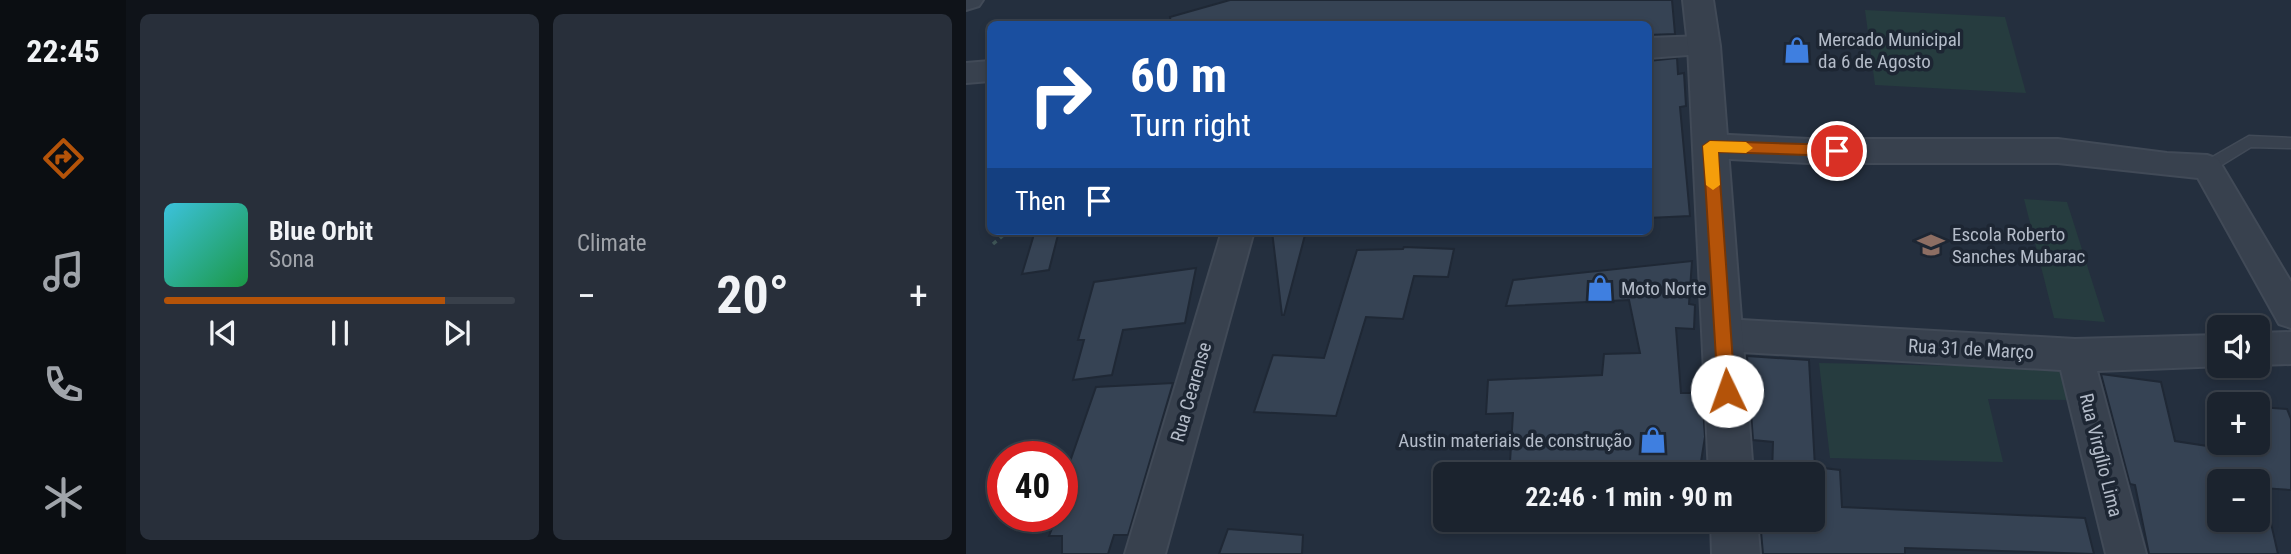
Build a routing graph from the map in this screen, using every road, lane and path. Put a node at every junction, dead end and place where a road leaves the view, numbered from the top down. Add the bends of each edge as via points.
1 (1698, 0) edge
2 (1704, 46) junction
3 (1652, 48) edge
4 (987, 71) edge
5 (966, 73) edge
6 (2291, 143) edge
7 (1710, 146) junction
8 (2207, 167) junction
9 (1003, 235) edge
10 (1236, 235) edge
11 (993, 244) dead end
12 (2291, 313) edge
13 (1724, 335) junction
14 (2291, 348) edge
15 (2270, 349) edge
16 (2207, 351) edge
17 (2075, 355) junction
18 (1730, 462) edge
19 (1735, 532) edge
20 (1145, 554) edge
21 (1736, 554) edge
22 (2126, 554) edge

1 - 2 street
2 - 3 street
2 - 7 street
4 - 5 street
6 - 8 lane via 2249,141
7 - 8 street via 1809,151 2058,151
7 - 13 street
8 - 12 street
9 - 11 path
10 - 20 street, Rua Cearense
13 - 17 street, Rua 31 de Março
13 - 18 street
14 - 15 street
16 - 17 street, Rua 31 de Março
17 - 22 street, Rua Virgílio Lima
19 - 21 street

